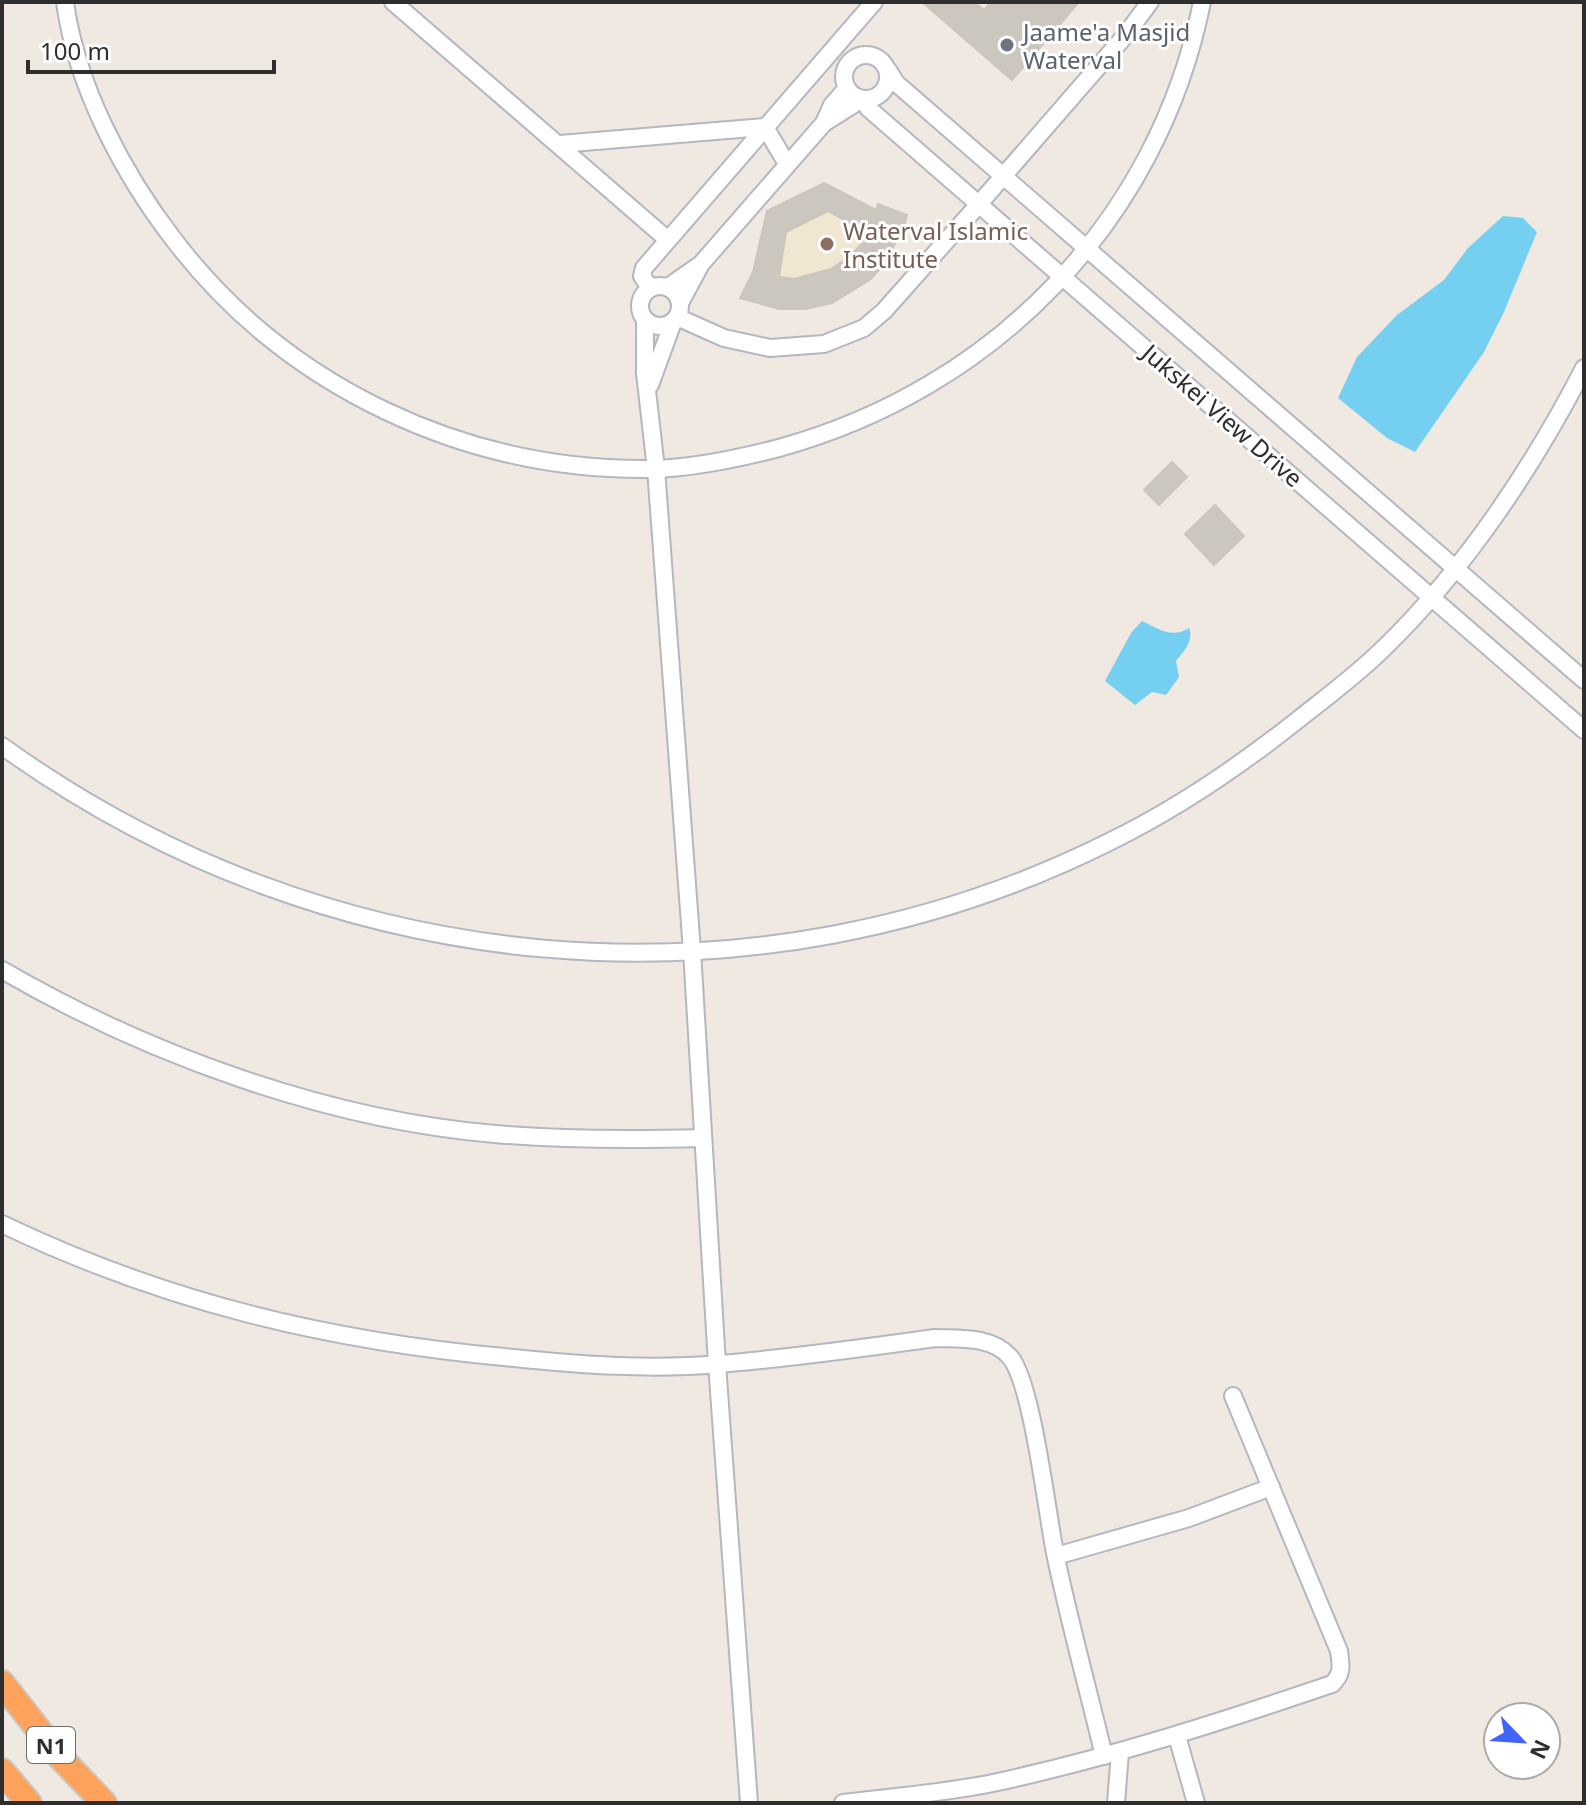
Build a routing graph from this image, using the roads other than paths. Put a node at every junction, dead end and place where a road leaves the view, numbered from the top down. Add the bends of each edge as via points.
1 (65, 2) edge
2 (393, 2) edge
3 (874, 2) edge
4 (1150, 2) edge
5 (1202, 2) edge
6 (843, 36) junction
7 (863, 54) junction
8 (822, 61) junction
9 (888, 70) junction
10 (845, 82) junction
11 (864, 99) junction
12 (824, 123) junction
13 (765, 127) junction
14 (560, 144) junction
15 (787, 164) junction
16 (1003, 175) junction
17 (979, 204) junction
18 (668, 240) junction
19 (1088, 249) junction
20 (701, 264) junction
21 (1063, 276) junction
22 (668, 287) junction
23 (650, 288) junction
24 (677, 314) junction
25 (645, 320) junction
26 (1584, 368) edge
27 (649, 391) junction
28 (656, 469) junction
29 (1456, 569) junction
30 (1432, 597) junction
31 (1584, 680) edge
32 (1584, 730) edge
33 (2, 746) edge
34 (692, 951) junction
35 (2, 970) edge
36 (702, 1138) junction
37 (2, 1224) edge
38 (717, 1364) junction
39 (1233, 1396) dead end
40 (1271, 1487) junction
41 (1056, 1556) junction
42 (2, 1683) edge
43 (1177, 1736) junction
44 (1112, 1754) junction
45 (2, 1771) edge
46 (29, 1803) edge
47 (104, 1803) edge
48 (749, 1803) edge
49 (843, 1803) edge
50 (1116, 1803) edge
51 (1196, 1803) edge

1 - 28 street via 92,96 132,180 214,288 285,351 353,395 464,443 546,462
2 - 14 street
3 - 6 street
4 - 16 street
5 - 19 street via 1166,119
6 - 7 street
6 - 8 street
7 - 9 street via 881,60
7 - 10 street via 850,61
8 - 10 street
8 - 13 street
9 - 11 street via 880,94
9 - 16 street, Jukskei View Drive via 896,83
10 - 11 street
10 - 12 street
11 - 12 street
11 - 17 street, Jukskei View Drive
12 - 15 street
13 - 14 street
13 - 15 street
13 - 18 street
14 - 18 street
15 - 20 street
16 - 17 street
16 - 19 street, Jukskei View Drive
17 - 21 street, Jukskei View Drive
17 - 24 street via 884,311 845,337 770,348 724,338
18 - 23 street via 644,268 642,276
19 - 21 street
19 - 29 street, Jukskei View Drive
20 - 22 street
20 - 24 street
21 - 28 street via 992,343 885,409 761,453
21 - 30 street, Jukskei View Drive
22 - 23 street
22 - 24 street via 674,291
23 - 25 street via 640,301
24 - 25 street via 659,326
24 - 27 street
25 - 27 street
26 - 29 street
27 - 28 street
28 - 34 street
29 - 30 street
29 - 31 street, Jukskei View Drive
30 - 32 street, Jukskei View Drive
30 - 34 street via 1385,648 1254,755 1112,841 985,894 913,916 839,934
33 - 34 street via 145,835 202,863 311,903 488,944 603,952
34 - 36 street
35 - 36 street via 178,1055 368,1113 493,1134
36 - 38 street
37 - 38 street via 208,1304 313,1331 414,1348 565,1363
38 - 41 street via 935,1338 993,1344 1009,1355 1024,1385
38 - 48 street
39 - 40 street
40 - 41 street via 1189,1518
40 - 43 street via 1339,1651 1341,1672 1332,1684
41 - 44 street
42 - 47 highway, N1
43 - 44 street
43 - 51 street
44 - 49 street via 948,1791
44 - 50 street
45 - 46 highway, N1

